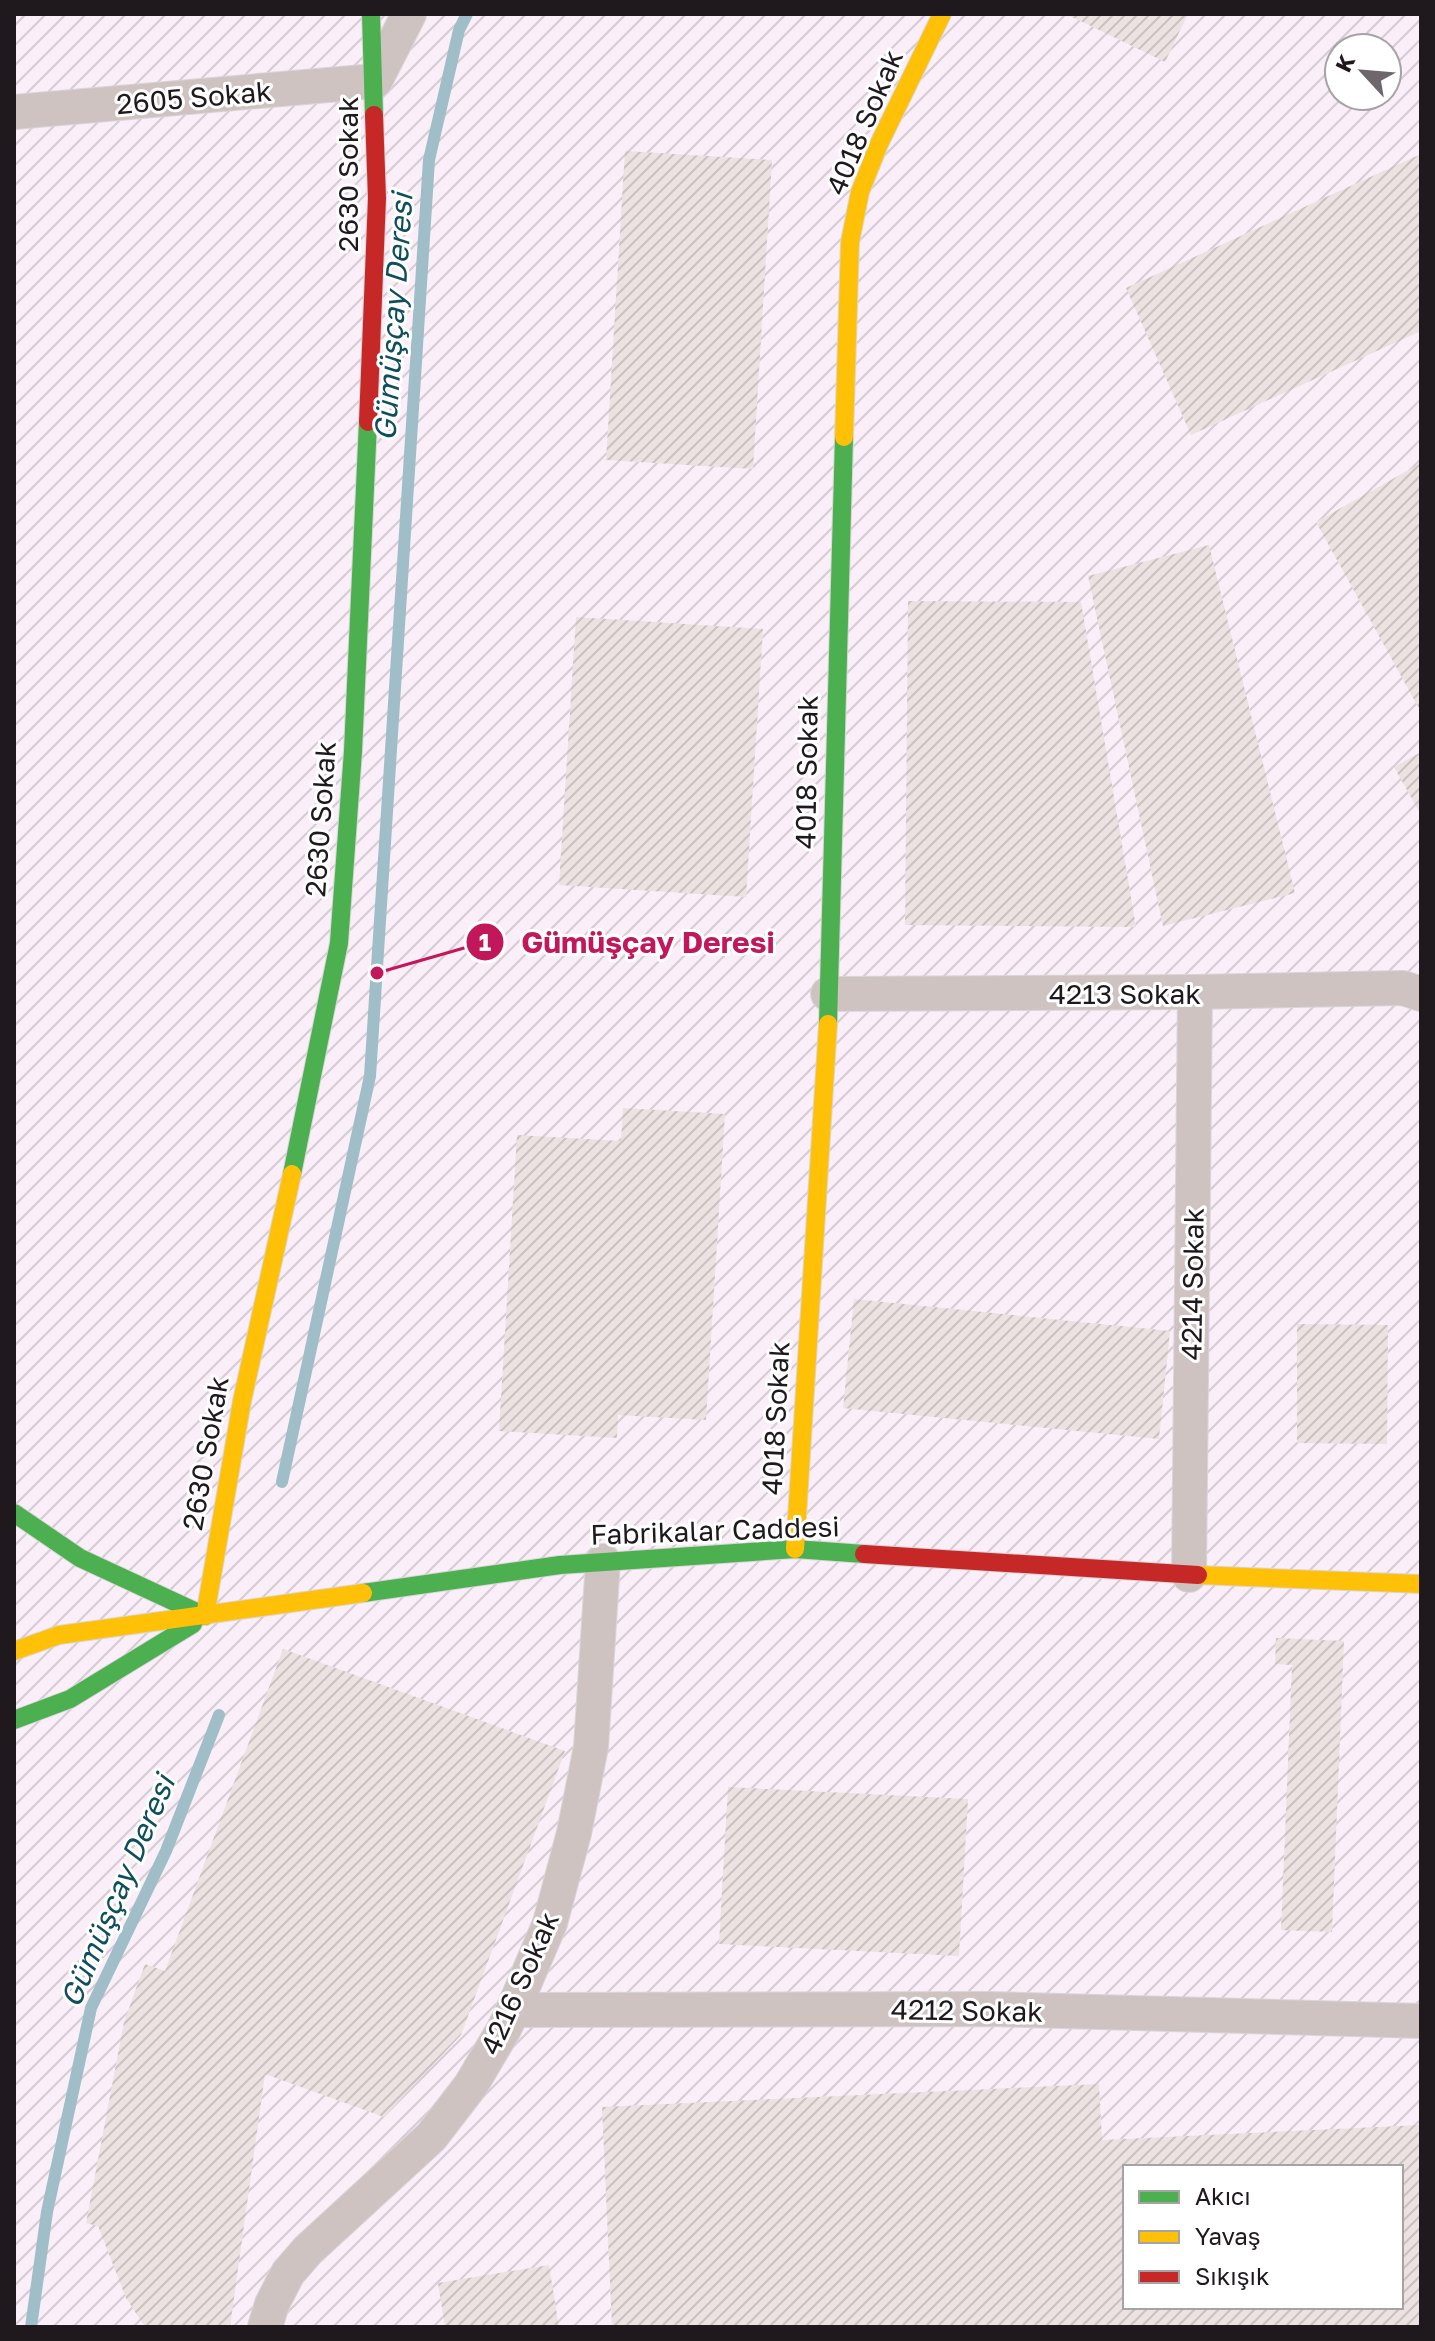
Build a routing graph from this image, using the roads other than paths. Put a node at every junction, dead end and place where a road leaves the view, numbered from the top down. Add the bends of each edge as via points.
1 (371, 14) edge
2 (409, 14) edge
3 (942, 14) edge
4 (375, 81) junction
5 (14, 112) edge
6 (1195, 992) junction
7 (828, 994) junction
8 (1421, 994) edge
9 (14, 1513) edge
10 (795, 1549) junction
11 (603, 1561) junction
12 (1189, 1575) junction
13 (1421, 1584) edge
14 (205, 1616) junction
15 (14, 1651) edge
16 (14, 1720) edge
17 (513, 2010) junction
18 (1421, 2021) edge
19 (265, 2327) edge

1 - 4 street, 2630 Sokak
2 - 4 street
3 - 7 street, 4018 Sokak via 879,144 860,192 850,242
4 - 5 street, 2605 Sokak
4 - 14 street, 2630 Sokak via 373,321 339,943 242,1401
6 - 7 street, 4213 Sokak
6 - 8 street, 4213 Sokak via 1403,988
6 - 12 street, 4214 Sokak
7 - 10 street, 4018 Sokak
9 - 14 street via 80,1558
10 - 11 street, Fabrikalar Caddesi
10 - 12 street, Fabrikalar Caddesi
11 - 14 street, Fabrikalar Caddesi
11 - 17 street, 4216 Sokak via 591,1747 574,1833 550,1923
12 - 13 street, Fabrikalar Caddesi
14 - 15 street, Fabrikalar Caddesi via 59,1635
14 - 16 street via 70,1699
17 - 18 street, 4212 Sokak via 989,2009
17 - 19 street, 4216 Sokak via 471,2085 431,2137 288,2273

